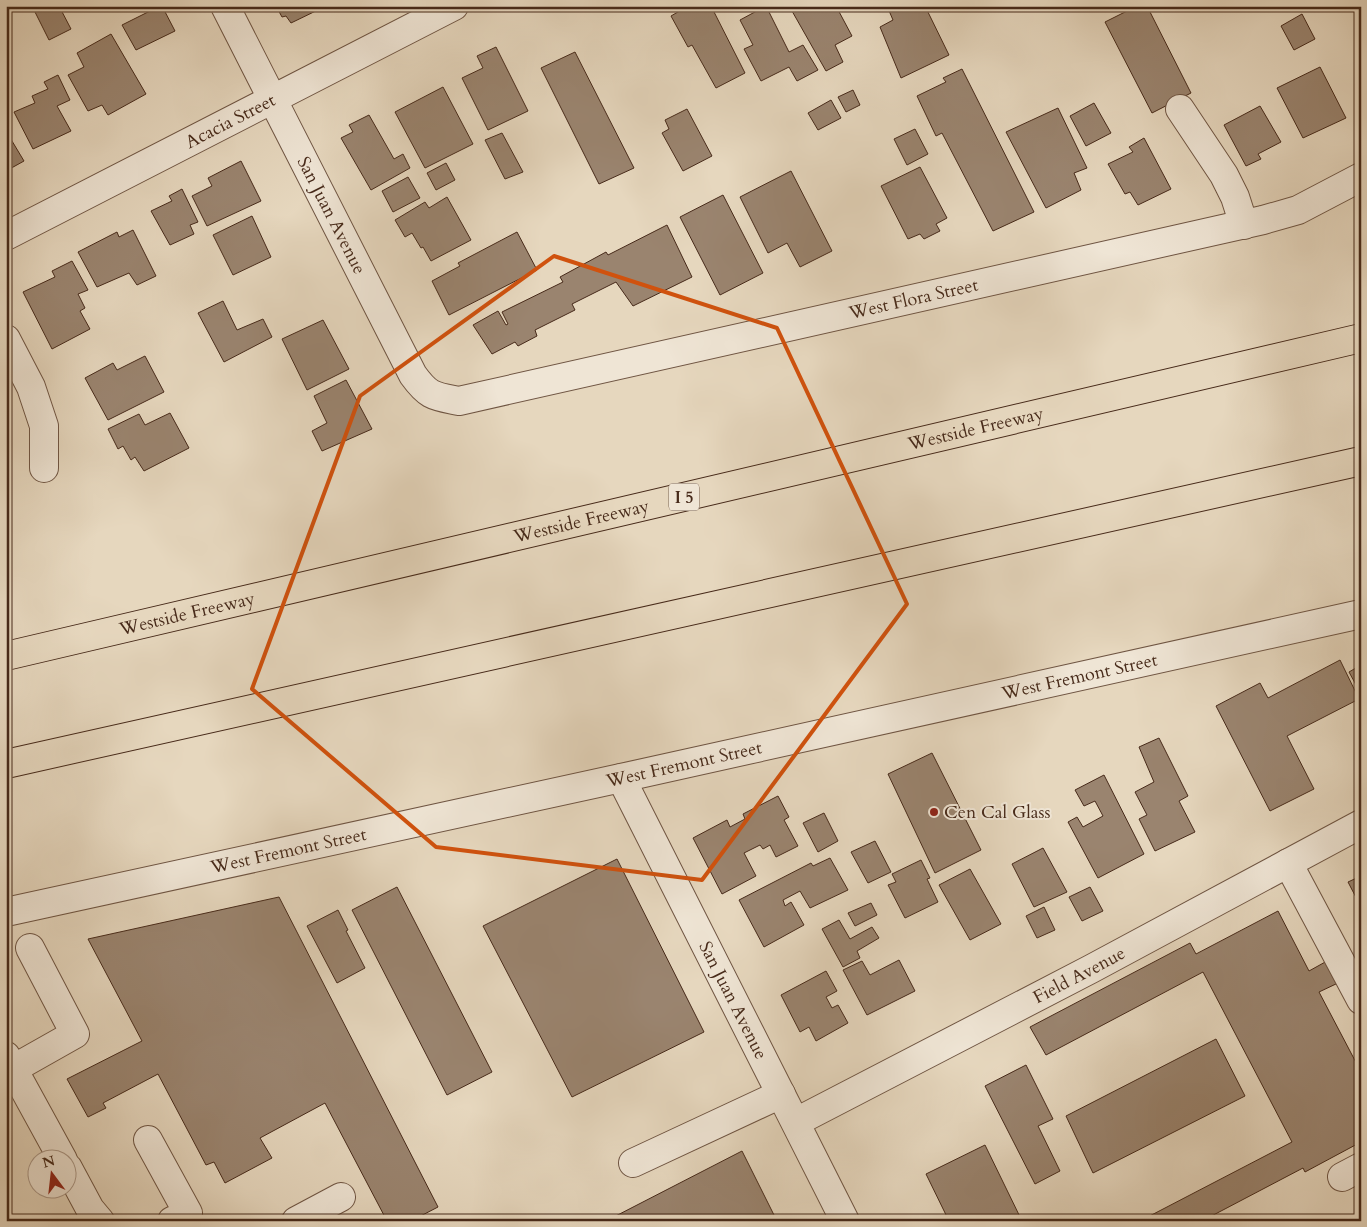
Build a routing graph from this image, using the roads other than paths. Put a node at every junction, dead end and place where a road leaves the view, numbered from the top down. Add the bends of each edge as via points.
1 (225, 6) edge
2 (454, 6) edge
3 (273, 100) junction
4 (1180, 109) dead end
5 (1361, 178) edge
6 (1244, 225) junction
7 (6, 236) edge
8 (1361, 338) edge
9 (6, 339) edge
10 (459, 401) joint
11 (1361, 461) edge
12 (44, 468) dead end
13 (1361, 614) edge
14 (6, 656) edge
15 (6, 764) edge
16 (621, 778) junction
17 (1361, 824) edge
18 (1288, 863) junction
19 (6, 912) edge
20 (30, 948) dead end
21 (1361, 1000) edge
22 (12, 1074) edge
23 (781, 1094) junction
24 (796, 1122) junction
25 (148, 1140) dead end
26 (57, 1150) edge
27 (633, 1164) dead end
28 (78, 1185) edge
29 (341, 1197) dead end
30 (98, 1218) edge
31 (172, 1221) edge
32 (296, 1221) edge
33 (845, 1221) edge

1 - 3 street, San Juan Avenue
2 - 3 street, Acacia Street
3 - 7 street, Acacia Street
3 - 10 street, San Juan Avenue via 413,375 423,389 434,396
4 - 6 street via 1224,175
5 - 6 street, West Flora Street via 1298,210
6 - 10 street, West Flora Street
8 - 14 highway, Westside Freeway / I 5
9 - 12 street via 31,386 44,426
11 - 15 highway
13 - 16 street, West Fremont Street
16 - 19 street, West Fremont Street
16 - 23 street, San Juan Avenue
17 - 18 street, Field Avenue
18 - 21 street
18 - 24 street, Field Avenue
20 - 22 street via 75,1034
22 - 26 street
23 - 24 street, San Juan Avenue
23 - 27 street
24 - 33 street, San Juan Avenue
25 - 31 street via 188,1213
28 - 30 street
29 - 32 street

